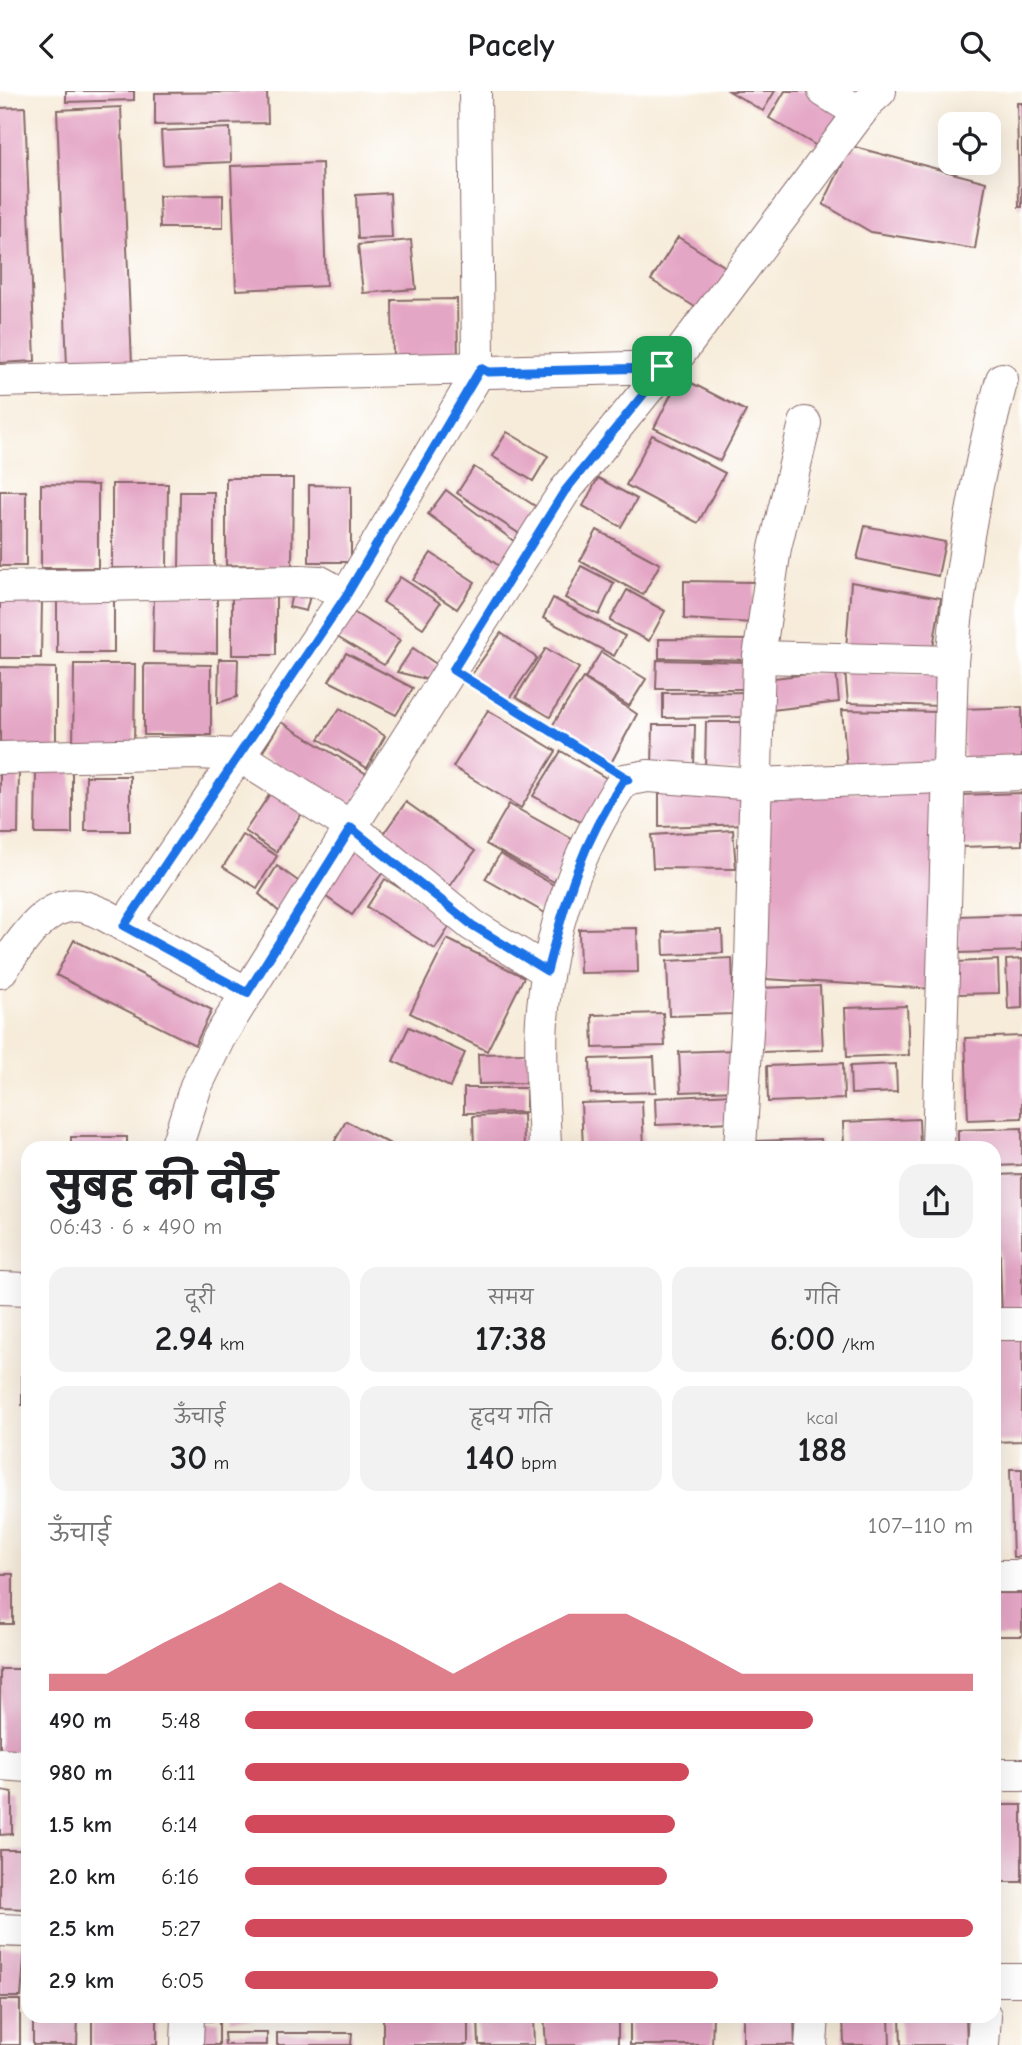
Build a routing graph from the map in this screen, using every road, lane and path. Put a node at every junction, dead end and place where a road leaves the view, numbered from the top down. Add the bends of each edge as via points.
1 (475, 91) edge
2 (824, 91) edge
3 (870, 102) edge
4 (668, 364) junction
5 (481, 368) junction
6 (1002, 379) dead end
7 (0, 381) edge
8 (806, 423) dead end
9 (0, 587) edge
10 (346, 596) junction
11 (759, 657) junction
12 (952, 662) junction
13 (453, 670) junction
14 (238, 755) junction
15 (0, 758) edge
16 (1022, 775) edge
17 (951, 778) junction
18 (628, 779) junction
19 (755, 785) junction
20 (351, 828) junction
21 (124, 926) junction
22 (547, 971) junction
23 (0, 972) edge
24 (247, 993) junction
25 (178, 1141) edge
26 (545, 1141) edge
27 (740, 1141) edge
28 (938, 1141) edge
29 (0, 1288) edge
30 (21, 1289) edge
31 (1001, 1324) edge
32 (1022, 1324) edge
33 (1001, 1576) edge
34 (1022, 1576) edge
35 (0, 1764) edge
36 (21, 1766) edge
37 (1001, 1775) edge
38 (1022, 1776) edge
39 (0, 1930) edge
40 (21, 1931) edge
41 (1001, 1980) edge
42 (1022, 1980) edge
43 (188, 2023) edge
44 (813, 2023) edge
45 (985, 2023) edge
46 (187, 2045) edge
47 (811, 2045) edge
48 (983, 2045) edge

1 - 5 street
2 - 3 street
3 - 4 street
4 - 5 street via 488,372
4 - 13 street via 564,492
5 - 7 street
5 - 10 street
6 - 12 street via 971,504
8 - 11 street via 775,548
9 - 10 street via 299,581 320,582
10 - 14 street
11 - 12 street
11 - 19 street
12 - 17 street
13 - 18 path
13 - 20 street
14 - 15 street
14 - 20 street
14 - 21 street
16 - 17 street
17 - 19 street
17 - 28 street
18 - 19 street via 648,776
18 - 22 street via 588,838 577,864
19 - 27 street
20 - 22 street via 472,925
20 - 24 street
21 - 23 street via 81,906 62,907 43,918
21 - 24 street
22 - 26 street via 542,1023
24 - 25 street via 196,1086
29 - 30 street
31 - 32 street
33 - 34 street
35 - 36 street
37 - 38 street
39 - 40 street
41 - 42 street
43 - 46 street
44 - 47 street
45 - 48 street

